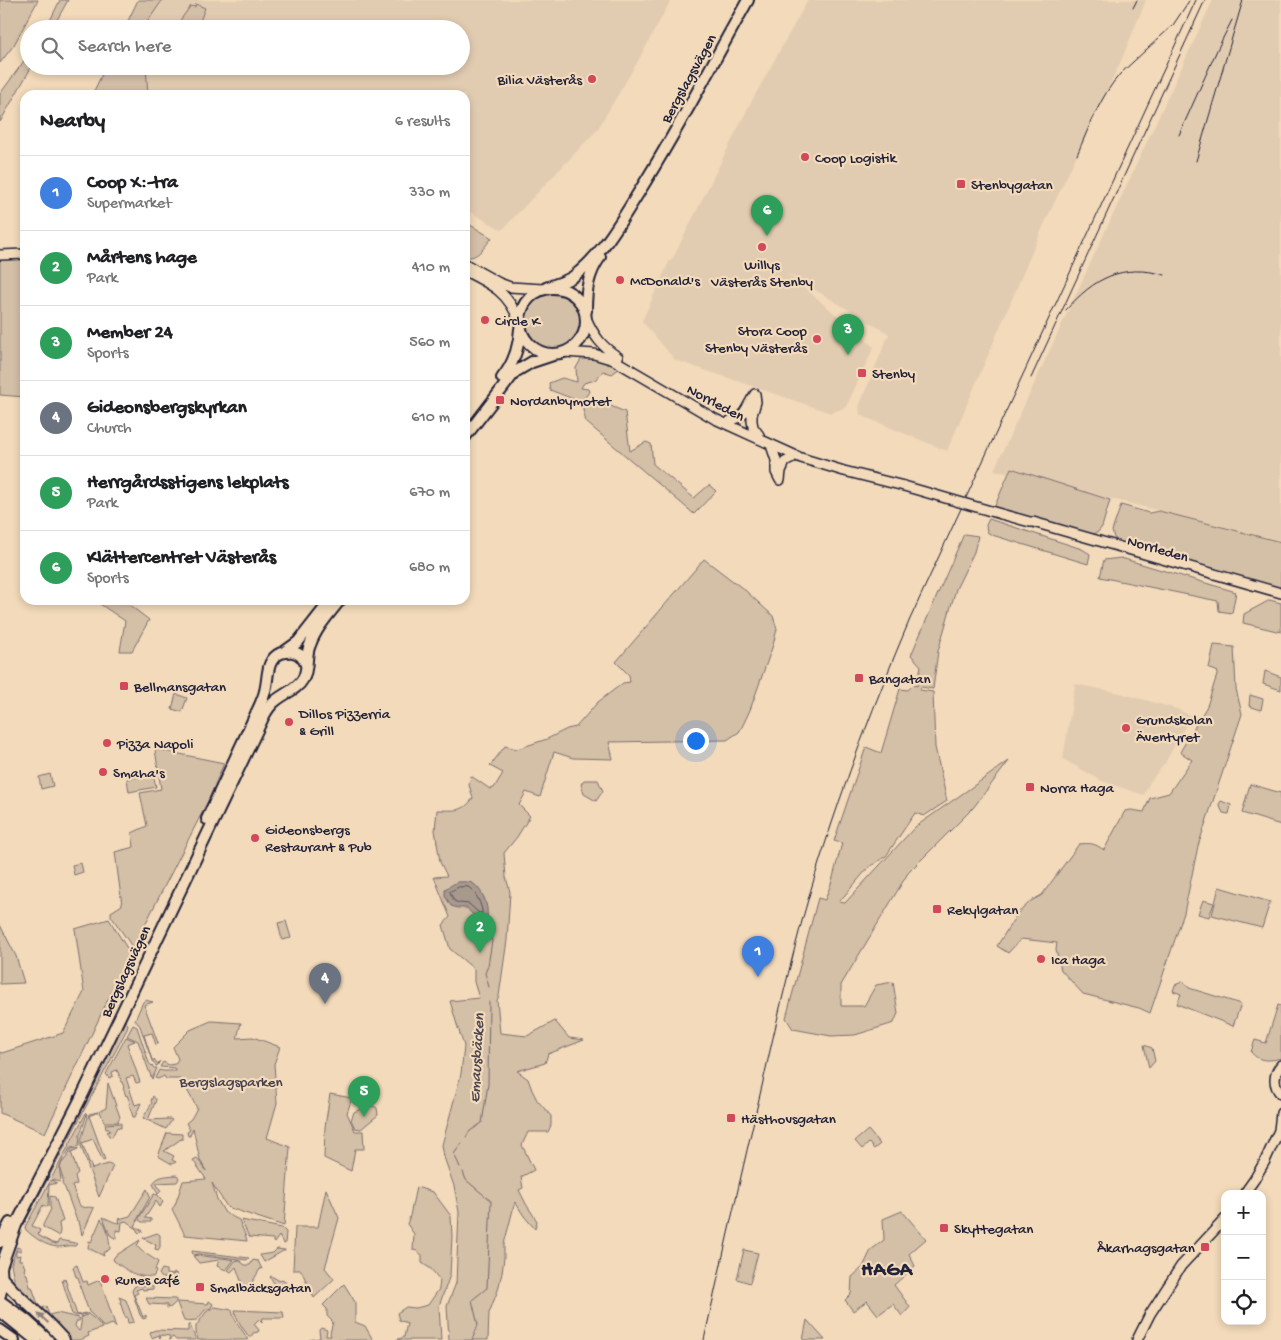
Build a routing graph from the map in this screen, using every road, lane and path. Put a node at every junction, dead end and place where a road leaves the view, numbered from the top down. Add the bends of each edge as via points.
1 (748, 0) edge
2 (654, 170) junction
3 (20, 249) edge
4 (0, 250) edge
5 (20, 254) edge
6 (0, 256) edge
7 (470, 271) edge
8 (544, 289) junction
9 (586, 316) junction
10 (520, 324) junction
11 (560, 353) junction
12 (470, 419) edge
13 (730, 421) junction
14 (470, 430) edge
15 (759, 435) junction
16 (770, 445) junction
17 (791, 459) dead end
18 (858, 474) junction
19 (1030, 522) junction
20 (1281, 593) edge
21 (1281, 598) edge
22 (327, 605) edge
23 (336, 605) edge
24 (284, 652) junction
25 (306, 666) junction
26 (268, 678) junction
27 (291, 690) junction
28 (1281, 1065) edge
29 (1281, 1096) edge
30 (1281, 1113) edge
31 (1280, 1128) edge
32 (1247, 1190) edge
33 (1221, 1223) edge
34 (0, 1242) edge
35 (1, 1282) edge
36 (0, 1301) edge
37 (0, 1311) edge
38 (0, 1330) edge
39 (14, 1340) edge
40 (36, 1340) edge
41 (48, 1340) edge
42 (64, 1340) edge
43 (1137, 1340) edge

1 - 2 highway, Bergslagsvägen
2 - 8 highway, Bergslagsvägen via 620,223 591,260 570,279
2 - 9 highway, Bergslagsvägen via 630,214 593,268 586,290
3 - 4 main road
5 - 6 main road
7 - 8 main road via 510,288
7 - 10 main road via 508,298
8 - 9 highway via 569,292 580,302
8 - 10 highway via 528,298 523,305
9 - 11 highway via 578,342
9 - 13 main road, Norrleden via 595,337 606,349
10 - 11 highway via 522,334 532,347 547,353
10 - 12 highway via 513,362
11 - 14 highway via 532,362 515,372
11 - 16 main road, Norrleden via 605,356 696,409
13 - 15 main road, Norrleden
13 - 15 main road via 744,414 755,394 752,421
15 - 18 main road, Norrleden
16 - 17 main road via 780,480 785,462
16 - 18 main road, Norrleden
18 - 19 main road, Norrleden, bridge
19 - 20 main road, Norrleden
19 - 21 main road, Norrleden via 1032,526 1078,540
22 - 24 highway via 298,642
23 - 25 highway via 316,631
24 - 25 highway via 298,654
24 - 26 highway via 272,660
25 - 27 highway via 303,680
26 - 27 highway via 279,690
26 - 34 highway, Bergslagsvägen via 260,705 135,974 77,1095
27 - 35 highway, Bergslagsvägen via 274,702 260,722 82,1098 16,1225 1,1267
28 - 29 main road via 1275,1079
30 - 31 main road
31 - 32 main road
33 - 43 main road via 1181,1266
42 -> 35 highway
36 - 41 highway
37 - 40 highway
38 - 39 highway

